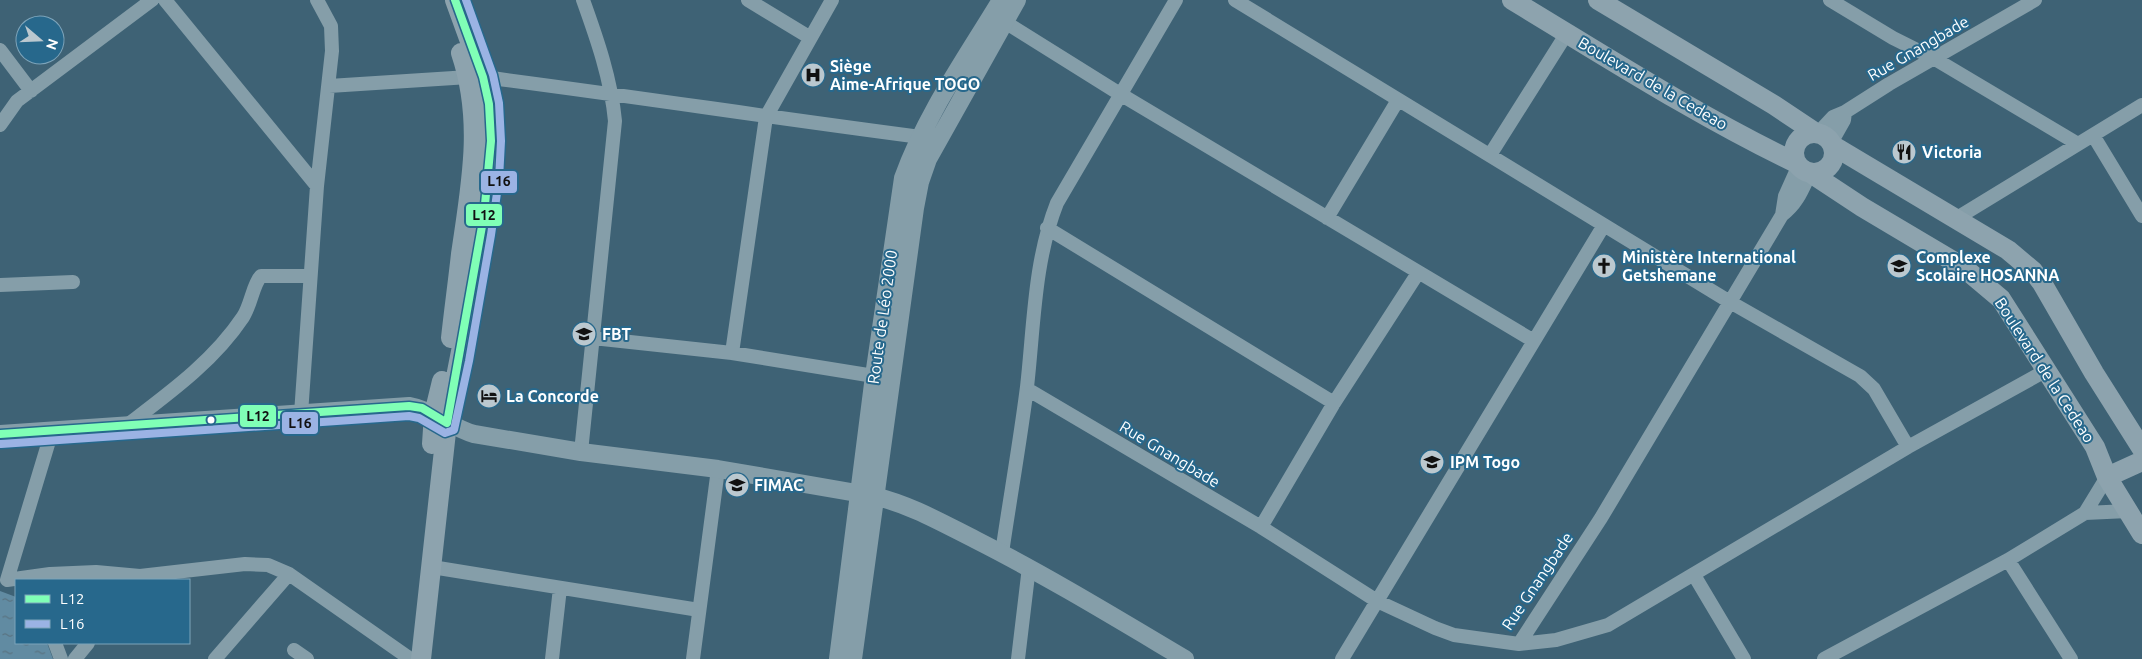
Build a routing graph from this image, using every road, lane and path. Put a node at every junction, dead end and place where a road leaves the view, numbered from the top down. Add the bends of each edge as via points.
1 (152, 0) edge
2 (165, 0) edge
3 (317, 0) edge
4 (440, 0) edge
5 (455, 0) edge
6 (582, 0) edge
7 (748, 0) edge
8 (832, 0) edge
9 (1017, 0) edge
10 (1176, 0) edge
11 (1235, 0) edge
12 (1512, 0) edge
13 (1598, 0) edge
14 (1830, 0) edge
15 (2035, 0) edge
16 (999, 12) edge
17 (1566, 33) junction
18 (809, 37) junction
19 (0, 50) edge
20 (1935, 59) junction
21 (476, 77) junction
22 (329, 86) junction
23 (31, 91) junction
24 (612, 94) junction
25 (1120, 94) junction
26 (1398, 100) junction
27 (2142, 105) edge
28 (766, 117) junction
29 (0, 126) edge
30 (2093, 135) junction
31 (920, 137) junction
32 (1824, 138) junction
33 (938, 139) junction
34 (2078, 144) junction
35 (1490, 155) junction
36 (1804, 169) junction
37 (317, 186) junction
38 (2142, 216) edge
39 (1327, 218) junction
40 (1957, 218) junction
41 (1604, 225) junction
42 (1047, 228) junction
43 (1418, 273) junction
44 (310, 276) junction
45 (73, 282) dead end
46 (0, 285) edge
47 (1730, 302) junction
48 (593, 338) junction
49 (1534, 341) junction
50 (732, 354) junction
51 (2047, 370) junction
52 (874, 376) junction
53 (1027, 389) junction
54 (1334, 403) junction
55 (301, 414) junction
56 (441, 419) junction
57 (126, 426) junction
58 (52, 431) junction
59 (0, 434) edge
60 (1908, 447) junction
61 (2142, 449) edge
62 (580, 452) junction
63 (2142, 461) edge
64 (718, 468) junction
65 (2107, 476) junction
66 (866, 494) junction
67 (2135, 508) edge
68 (2085, 513) junction
69 (1261, 527) junction
70 (2142, 534) edge
71 (1002, 553) junction
72 (2008, 560) junction
73 (432, 567) junction
74 (1029, 567) junction
75 (289, 574) junction
76 (1694, 575) junction
77 (139, 578) edge
78 (24, 579) edge
79 (8, 582) edge
80 (560, 588) junction
81 (1377, 601) junction
82 (699, 610) junction
83 (55, 644) edge
84 (87, 644) edge
85 (1519, 644) junction
86 (294, 650) dead end
87 (61, 659) edge
88 (75, 659) edge
89 (215, 659) edge
90 (307, 659) edge
91 (413, 659) edge
92 (552, 659) edge
93 (693, 659) edge
94 (838, 659) edge
95 (853, 659) edge
96 (1018, 659) edge
97 (1185, 659) edge
98 (1342, 659) edge
99 (1744, 659) edge
100 (1824, 659) edge
101 (2071, 659) edge

1 - 23 street
2 - 37 street
3 - 22 street via 331,26
4 - 21 main road
5 - 21 main road
6 - 24 street
7 - 18 street
8 - 18 street
9 - 16 street, Route de Léo 2000
10 - 25 street
11 - 26 street
12 - 17 main road, Boulevard de la Cedeao
13 - 32 main road
14 - 20 street
15 - 20 street, Rue Gnangbade
16 - 25 street
16 - 31 street, Route de Léo 2000
16 - 33 street, Route de Léo 2000
17 - 35 street
17 - 36 main road, Boulevard de la Cedeao
18 - 28 street
19 - 23 street
20 - 32 street, Rue Gnangbade via 1845,112 1844,120
20 - 34 street
21 - 22 street
21 - 24 street
21 - 56 main road via 474,158
22 - 37 street
23 - 29 street via 17,101
24 - 28 street
24 - 48 street via 616,121
25 - 39 street
25 - 42 street via 1057,203
26 - 35 street
26 - 39 street
27 - 30 street
28 - 31 street
28 - 50 street
30 - 34 street
30 - 38 street
31 - 33 street
31 - 52 street, Route de Léo 2000 via 902,186
32 - 36 main road via 1834,152 1830,165 1819,173
32 - 36 main road via 1809,133 1797,142 1793,156
32 - 40 main road
33 - 66 street, Route de Léo 2000 via 920,182 914,208
34 - 40 street
35 - 41 street
36 - 47 street, Rue Gnangbade via 1785,196 1782,215
36 - 51 main road, Boulevard de la Cedeao via 1963,267 1988,287 2001,299
37 - 44 street
39 - 43 street
40 - 61 main road via 2008,250 2033,271
41 - 47 street
41 - 49 street
42 - 53 street via 1040,258
42 - 54 street
43 - 49 street
43 - 54 street
44 - 55 street
44 - 57 street via 261,276 256,281 252,302 243,317 216,351 183,382
45 - 46 street
47 - 60 street via 1868,382
47 - 85 street, Rue Gnangbade via 1601,518
48 - 50 street
48 - 62 street
49 - 81 street
50 - 52 street
51 - 60 street
51 - 65 main road, Boulevard de la Cedeao via 2094,447
52 - 66 street, Route de Léo 2000
53 - 69 street, Rue Gnangbade
53 - 71 street
54 - 69 street
55 - 56 street via 409,406 422,408
55 - 57 street
56 - 62 street via 474,434
56 - 73 main road
56 - 91 main road
57 - 58 street
58 - 59 street
58 - 79 street
60 - 76 street
62 - 64 street
63 - 65 main road
64 - 66 street
64 - 82 street
65 - 67 main road, Boulevard de la Cedeao
65 - 68 street
66 - 71 street via 920,511
66 - 94 street, Route de Léo 2000
66 - 95 street, Route de Léo 2000
67 - 68 street
67 - 70 main road, Boulevard de la Cedeao
68 - 72 street
69 - 81 street, Rue Gnangbade
71 - 74 street
72 - 100 street
72 - 101 street
73 - 80 street
73 - 91 main road
74 - 96 street
74 - 97 street
75 - 77 street via 268,565 245,564
75 - 89 street
75 - 91 street
76 - 85 street via 1608,625 1556,640
76 - 99 street
77 - 78 street via 86,572
80 - 82 street
80 - 92 street
81 - 85 street, Rue Gnangbade via 1454,635
81 - 98 street
82 - 93 street
83 - 87 street
84 - 88 street
86 - 90 street

